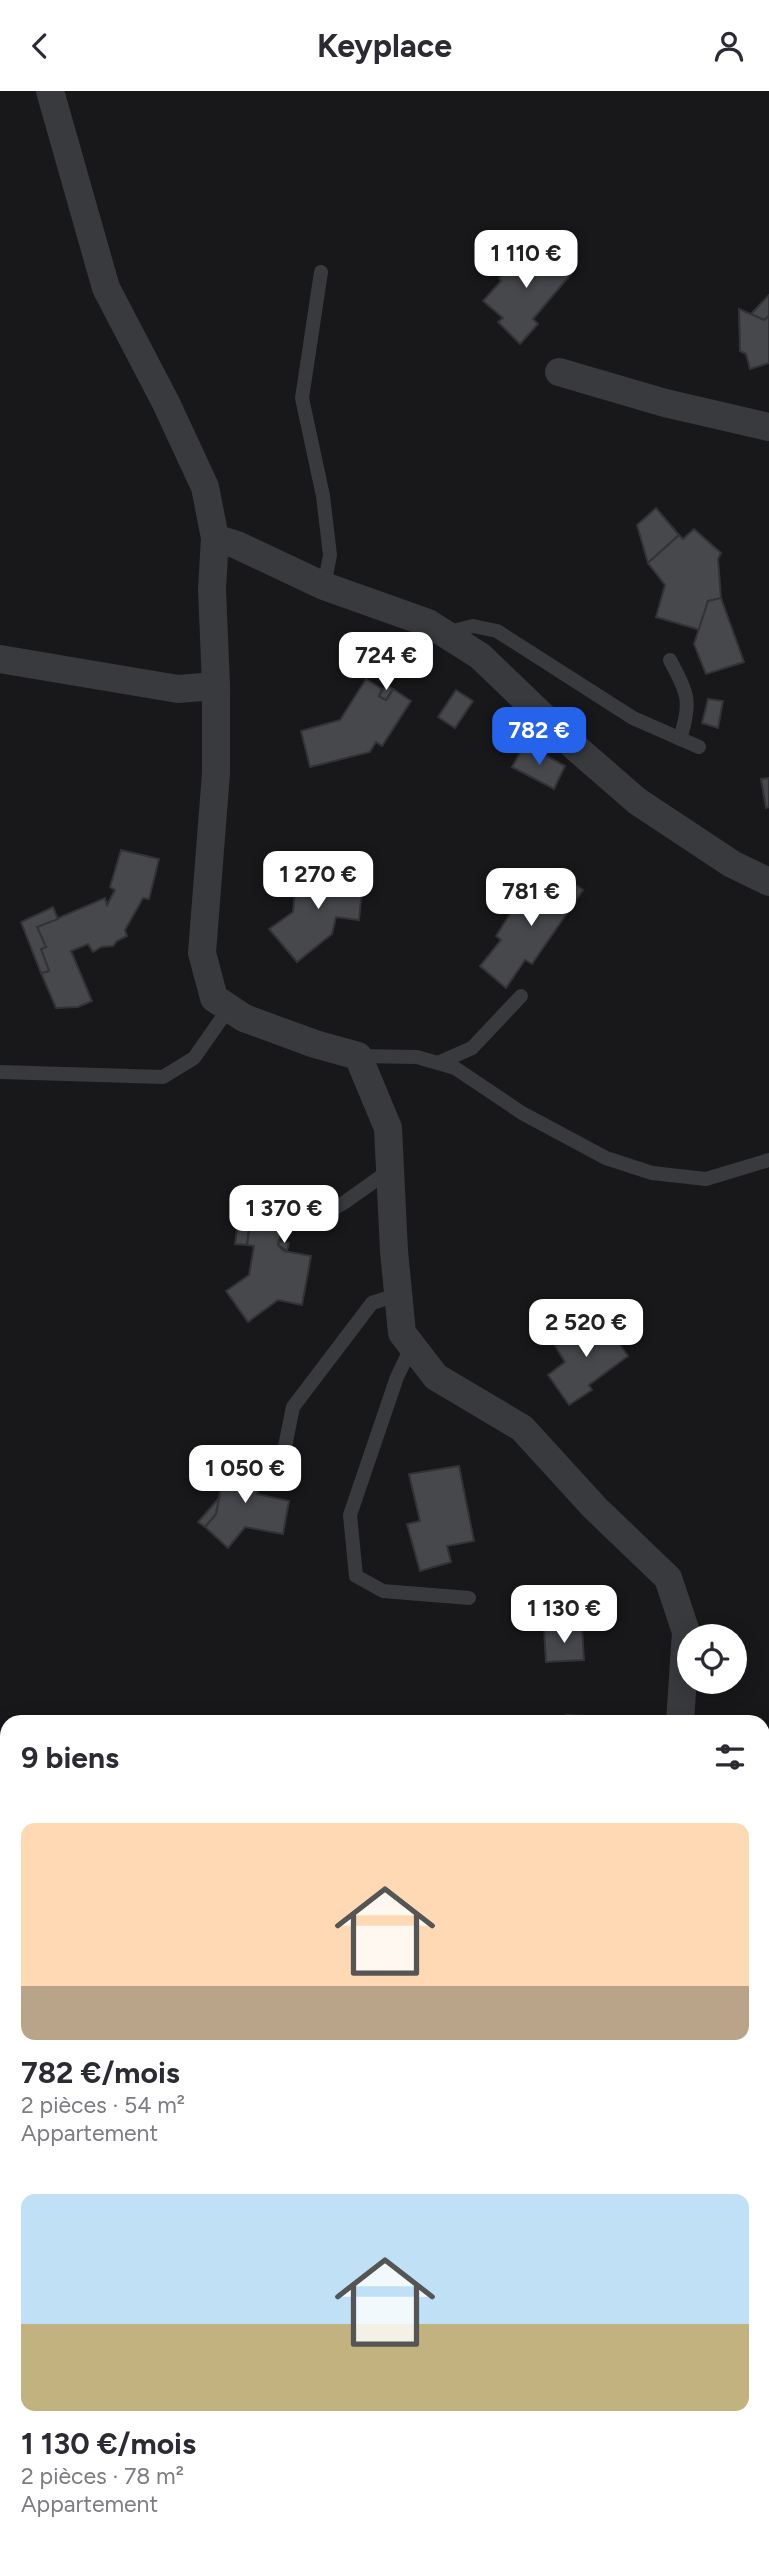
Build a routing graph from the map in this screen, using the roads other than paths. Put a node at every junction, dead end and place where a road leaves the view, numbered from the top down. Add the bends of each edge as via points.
1 (50, 91) edge
2 (321, 272) dead end
3 (559, 372) dead end
4 (769, 428) edge
5 (215, 538) junction
6 (324, 586) junction
7 (444, 633) junction
8 (0, 659) edge
9 (670, 660) dead end
10 (216, 686) junction
11 (680, 739) junction
12 (699, 747) dead end
13 (769, 882) edge
14 (521, 996) dead end
15 (229, 1008) junction
16 (358, 1056) junction
17 (438, 1063) junction
18 (0, 1072) edge
19 (769, 1160) edge
20 (390, 1170) junction
21 (310, 1223) dead end
22 (398, 1294) junction
23 (412, 1346) junction
24 (278, 1481) dead end
25 (469, 1598) dead end
26 (680, 1715) edge

1 - 5 street via 106,288 205,487
2 - 6 lane via 302,398 330,555
3 - 4 street
5 - 6 street
5 - 10 street
6 - 7 street
7 - 11 lane via 473,626 497,631 633,718
7 - 13 street via 480,656 637,801 732,864
8 - 10 street via 178,689
9 - 11 lane via 687,693
10 - 15 street via 216,772 202,953 214,997
11 - 12 lane
14 - 17 lane via 471,1048
15 - 16 street via 244,1018
15 - 18 lane via 194,1058 163,1077
16 - 17 lane via 417,1057
16 - 20 street via 388,1128
17 - 19 lane via 455,1068 522,1113 606,1158 652,1173 706,1179
20 - 21 lane
20 - 22 street
22 - 23 street via 402,1333
22 - 24 lane via 372,1303 293,1407
23 - 25 lane via 349,1515 356,1576 383,1591
23 - 26 street via 436,1377 522,1428 668,1578 686,1632

